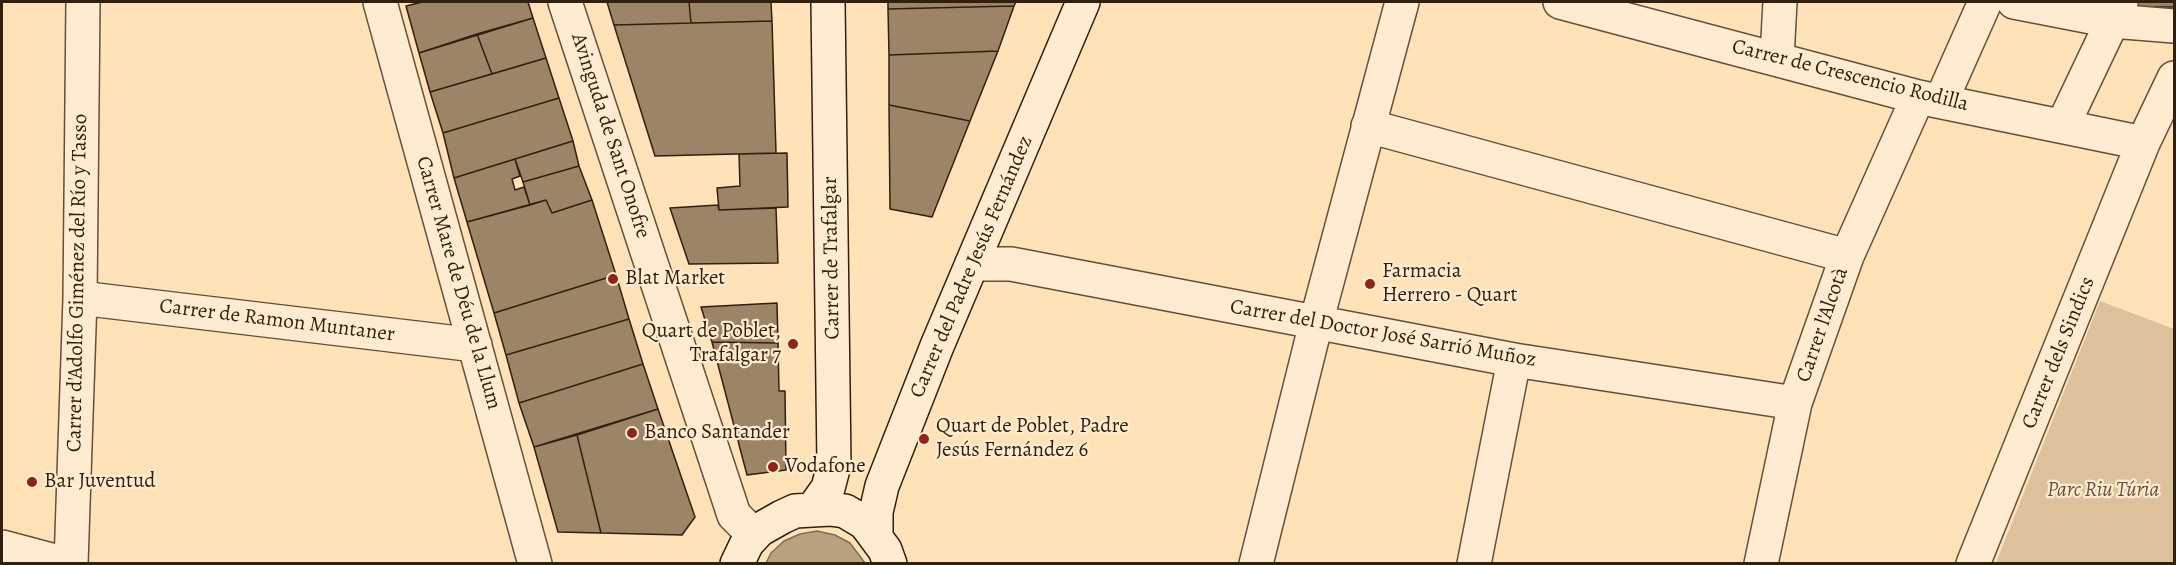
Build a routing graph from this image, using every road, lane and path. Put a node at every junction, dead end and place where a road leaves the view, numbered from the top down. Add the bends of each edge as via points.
1 (83, 2) edge
2 (380, 2) edge
3 (565, 2) edge
4 (828, 2) edge
5 (1083, 2) edge
6 (1402, 2) edge
7 (1560, 2) edge
8 (1780, 2) edge
9 (1985, 2) edge
10 (2014, 2) edge
11 (2117, 11) edge
12 (2175, 26) edge
13 (1777, 58) junction
14 (2175, 78) edge
15 (1929, 99) junction
16 (2063, 125) junction
17 (1368, 126) junction
18 (2143, 142) junction
19 (1847, 256) junction
20 (972, 264) junction
21 (80, 298) junction
22 (1316, 323) junction
23 (475, 345) junction
24 (1514, 360) junction
25 (1795, 403) junction
26 (813, 509) junction
27 (759, 530) junction
28 (2, 547) edge
29 (883, 550) edge
30 (66, 564) edge
31 (71, 564) edge
32 (535, 564) edge
33 (737, 564) edge
34 (1256, 564) edge
35 (1473, 564) edge
36 (1761, 564) edge
37 (1973, 564) edge

1 - 21 street, Carrer d'Adolfo Giménez del Río y Tasso
2 - 23 street, Carrer Mare de Déu de la Llum
3 - 27 street, Avinguda de Sant Onofre via 734,515 748,529
4 - 26 street, Carrer de Trafalgar via 834,465 828,488
5 - 20 street, Carrer del Padre Jesús Fernández
6 - 17 street
7 - 13 street, Carrer de Crescencio Rodilla
8 - 13 street
9 - 15 street, Carrer l'Alcotà
10 - 11 street
11 - 12 street
11 - 16 street
13 - 15 street, Carrer de Crescencio Rodilla
14 - 18 street, Carrer dels Sindics
15 - 16 street, Carrer de Crescencio Rodilla
15 - 19 street, Carrer l'Alcotà
16 - 18 street, Carrer de Crescencio Rodilla
17 - 19 street
17 - 22 street
18 - 37 street, Carrer dels Sindics
19 - 25 street, Carrer l'Alcotà
20 - 22 street, Carrer del Doctor José Sarrió Muñoz via 1011,264
20 - 29 street, Carrer del Padre Jesús Fernández via 882,486 876,512
21 - 23 street, Carrer de Ramon Muntaner
21 - 31 street, Carrer d'Adolfo Giménez del Río y Tasso
22 - 24 street, Carrer del Doctor José Sarrió Muñoz
22 - 34 street
23 - 32 street, Carrer Mare de Déu de la Llum
24 - 25 street, Carrer del Doctor José Sarrió Muñoz
24 - 35 street
25 - 36 street, Carrer l'Alcotà
26 - 27 street via 795,511
26 - 29 street via 845,511 865,523
27 - 33 street via 747,543
28 - 30 street

